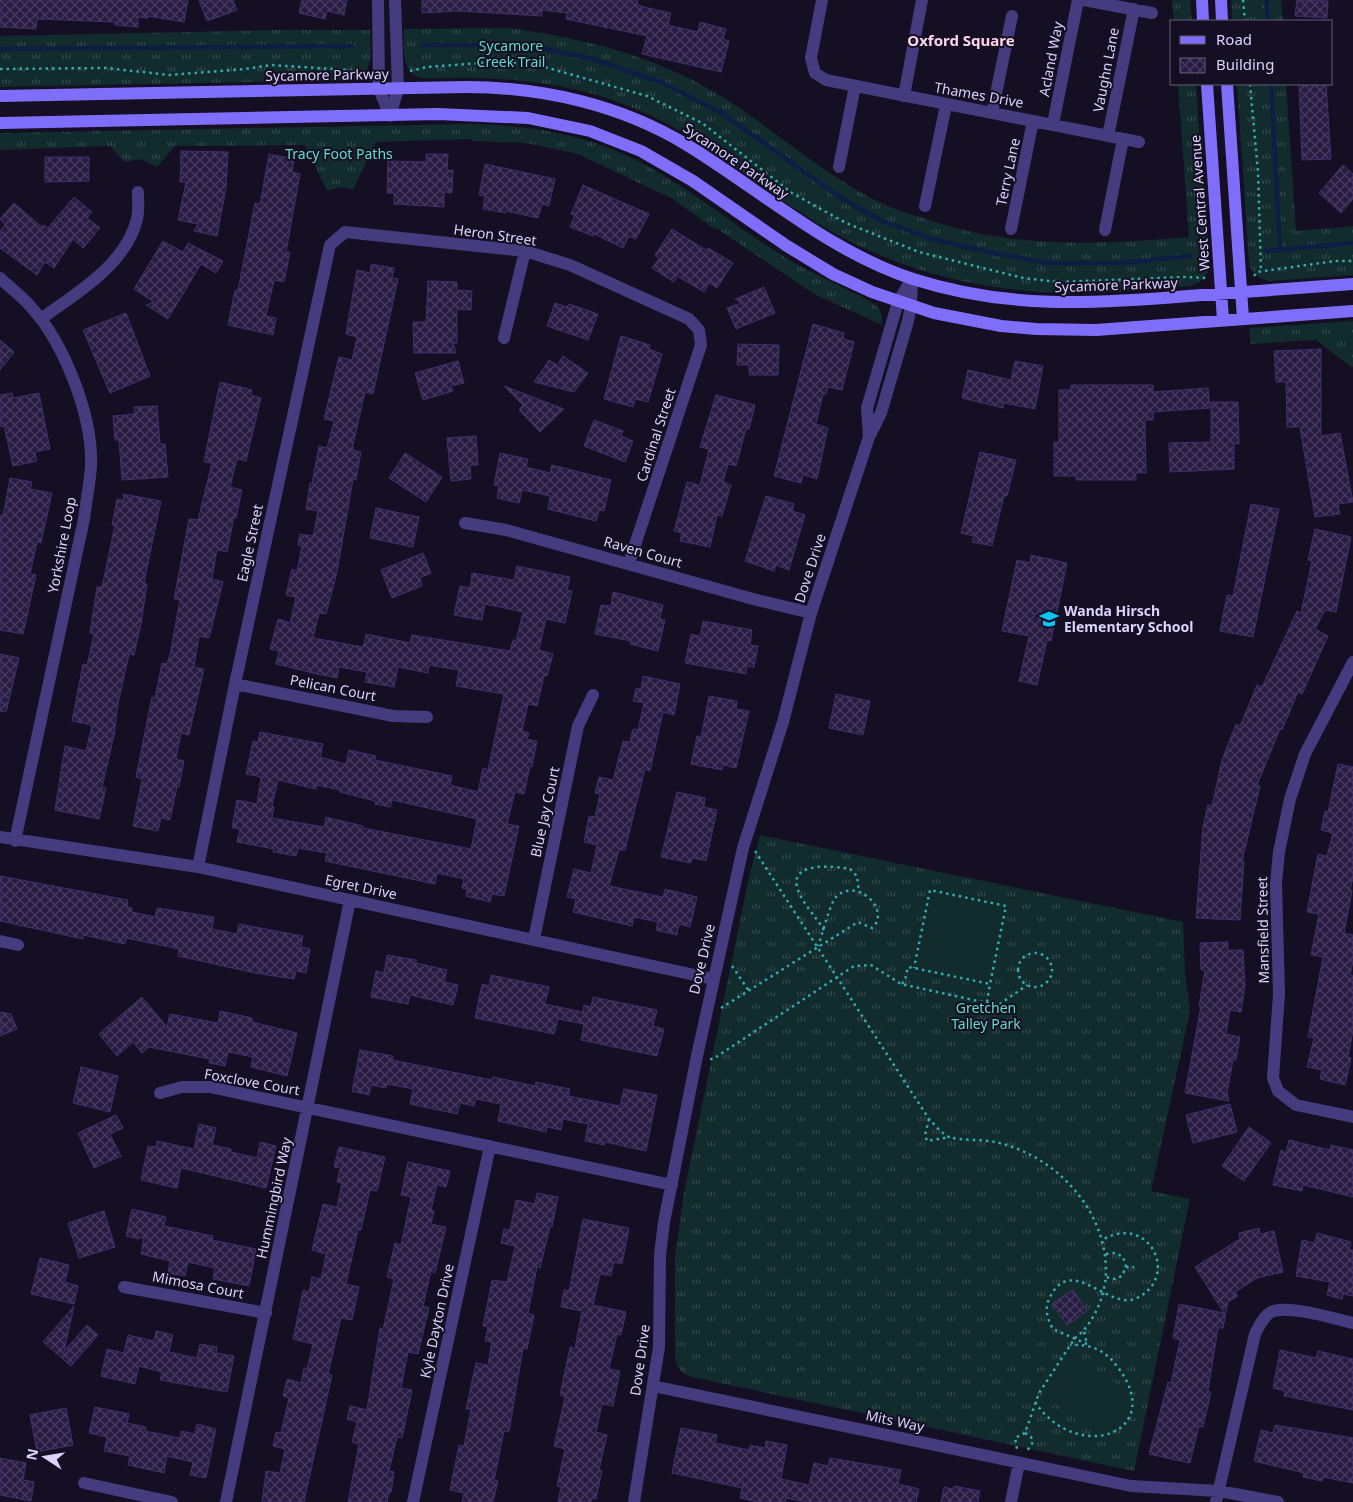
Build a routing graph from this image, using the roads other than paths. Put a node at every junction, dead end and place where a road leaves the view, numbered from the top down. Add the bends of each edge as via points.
1 (378, 0) edge
2 (395, 0) edge
3 (822, 0) edge
4 (922, 0) edge
5 (1078, 0) edge
6 (1084, 0) edge
7 (1202, 0) edge
8 (1221, 0) edge
9 (1134, 9) junction
10 (1152, 13) dead end
11 (1012, 16) dead end
12 (1203, 20) edge
13 (1222, 20) edge
14 (1207, 85) edge
15 (1226, 85) edge
16 (855, 86) junction
17 (379, 89) junction
18 (398, 89) junction
19 (0, 96) edge
20 (904, 96) junction
21 (946, 105) junction
22 (992, 113) junction
23 (390, 116) junction
24 (1033, 121) junction
25 (0, 124) edge
26 (1053, 124) junction
27 (1108, 136) junction
28 (1124, 139) junction
29 (1139, 142) dead end
30 (839, 167) dead end
31 (138, 192) dead end
32 (925, 206) dead end
33 (1011, 229) dead end
34 (1105, 230) dead end
35 (345, 232) joint
36 (525, 251) junction
37 (0, 278) edge
38 (912, 279) junction
39 (1353, 284) edge
40 (1241, 293) junction
41 (1221, 294) junction
42 (898, 302) junction
43 (911, 306) junction
44 (1353, 311) edge
45 (41, 319) junction
46 (689, 319) joint
47 (1243, 319) junction
48 (1223, 320) junction
49 (504, 338) dead end
50 (869, 437) junction
51 (465, 523) dead end
52 (629, 563) junction
53 (811, 613) junction
54 (1353, 662) edge
55 (235, 684) junction
56 (593, 695) dead end
57 (427, 717) dead end
58 (0, 837) edge
59 (15, 841) junction
60 (198, 867) junction
61 (350, 900) junction
62 (534, 939) junction
63 (0, 941) edge
64 (18, 945) dead end
65 (713, 979) junction
66 (160, 1093) dead end
67 (309, 1107) junction
68 (1353, 1117) edge
69 (490, 1146) junction
70 (672, 1185) junction
71 (124, 1287) dead end
72 (266, 1313) junction
73 (1353, 1323) edge
74 (653, 1386) junction
75 (1019, 1463) junction
76 (84, 1483) dead end
77 (1217, 1496) edge
78 (172, 1502) edge
79 (226, 1502) edge
80 (413, 1502) edge
81 (634, 1502) edge
82 (1011, 1502) edge
83 (1278, 1502) edge

1 - 17 street
2 - 18 street
3 - 16 street, Thames Drive via 811,58 815,73 826,80
4 - 20 street
5 - 26 street, Acland Way
6 - 9 street
7 - 12 main road
8 - 13 main road
9 - 10 street
9 - 27 street, Vaughn Lane
11 - 22 street
14 - 41 main road, West Central Avenue
15 - 40 main road
16 - 20 street, Thames Drive
16 - 30 street
17 - 18 main road, Sycamore Parkway
17 - 19 main road, Sycamore Parkway
17 - 23 street
18 - 23 street
18 - 38 main road, Sycamore Parkway via 525,90 611,110 685,144 829,241
20 - 21 street, Thames Drive
21 - 22 street, Thames Drive
21 - 32 street
22 - 24 street, Thames Drive
23 - 25 main road
23 - 42 main road via 477,114 528,118 616,140 676,170 812,262
24 - 26 street, Thames Drive
24 - 33 street, Terry Lane
26 - 27 street, Thames Drive
27 - 28 street, Thames Drive
28 - 29 street, Thames Drive
28 - 34 street
31 - 45 street via 137,219 119,254 96,278
35 - 36 street, Heron Street
35 - 55 street, Eagle Street via 330,245
36 - 46 street, Heron Street via 570,265
36 - 49 street
37 - 45 street, Yorkshire Loop
38 - 41 main road, Sycamore Parkway via 999,300 1032,302 1087,303
38 - 42 street, Dove Drive
38 - 43 street, Dove Drive
39 - 40 main road, Sycamore Parkway
40 - 41 main road, Sycamore Parkway
40 - 47 main road
41 - 48 main road, West Central Avenue
42 - 43 main road
42 - 50 street, Dove Drive via 867,408
43 - 48 main road via 968,320 1036,329 1096,330
43 - 50 street, Dove Drive via 881,413
44 - 47 main road
45 - 59 street, Yorkshire Loop via 60,349 80,400 89,438 91,466 84,519
46 - 52 street, Cardinal Street via 698,330 701,345
47 - 48 main road
50 - 53 street, Dove Drive
51 - 52 street, Raven Court via 506,530
52 - 53 street, Raven Court
53 - 65 street, Dove Drive via 783,722 743,848
54 - 68 street, Mansfield Street via 1305,754 1290,798 1279,852 1276,891 1279,994 1273,1078 1278,1092 1296,1105
55 - 57 street, Pelican Court via 394,716
55 - 60 street, Eagle Street
56 - 62 street, Blue Jay Court via 578,726
58 - 59 street, Egret Drive
59 - 60 street, Egret Drive
60 - 61 street, Egret Drive
61 - 62 street, Egret Drive
61 - 67 street, Hummingbird Way
62 - 65 street, Egret Drive
63 - 64 street
65 - 70 street, Dove Drive
66 - 67 street, Foxclove Court via 182,1087 210,1087
67 - 69 street, Foxclove Court
67 - 72 street, Hummingbird Way
69 - 70 street, Foxclove Court
69 - 80 street, Kyle Dayton Drive
70 - 74 street, Dove Drive via 660,1255 661,1318
71 - 72 street, Mimosa Court
72 - 79 street, Hummingbird Way
73 - 77 street via 1288,1310 1272,1312 1262,1321 1255,1334
74 - 75 street, Mits Way
74 - 81 street, Dove Drive
75 - 77 street, Mits Way via 1131,1486
75 - 82 street
76 - 78 street
77 - 83 street, Mits Way

